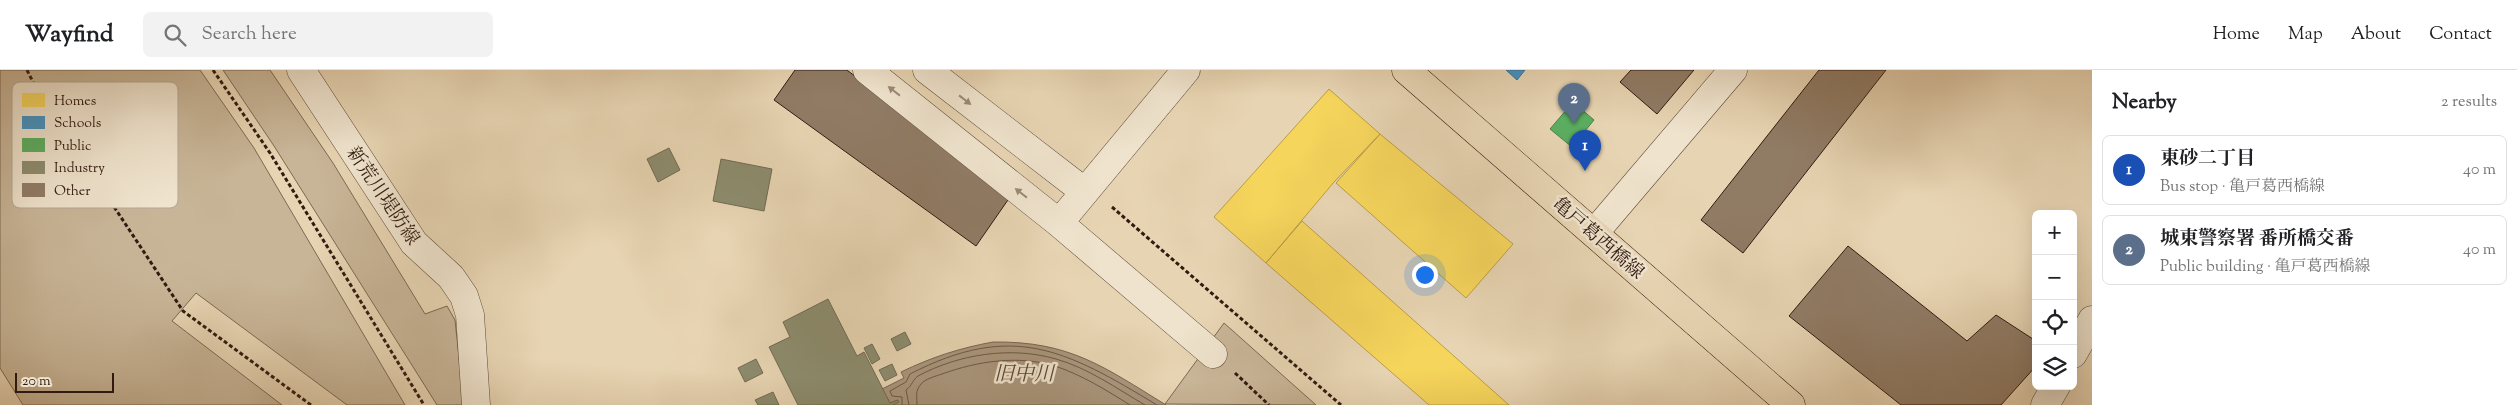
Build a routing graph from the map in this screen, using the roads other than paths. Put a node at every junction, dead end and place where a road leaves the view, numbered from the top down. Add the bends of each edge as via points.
1 (301, 70) edge
2 (867, 70) edge
3 (927, 70) edge
4 (1186, 70) edge
5 (1406, 70) edge
6 (1733, 70) edge
7 (1085, 192) junction
8 (1060, 223) junction
9 (1595, 232) junction
10 (2092, 320) edge
11 (2077, 347) edge
12 (1214, 354) road end
13 (2054, 390) edge
14 (476, 405) edge
15 (1791, 405) edge
16 (2046, 405) edge

1 - 14 street, 新荒川堤防線 via 414,243 451,277 464,296 470,315
8 -> 2 street
3 -> 7 street
4 - 7 street
5 - 9 main road, 亀戸葛西橋線
6 - 9 street
7 - 8 street
8 - 12 street
9 - 15 main road, 亀戸葛西橋線
10 - 11 street
13 - 16 street

